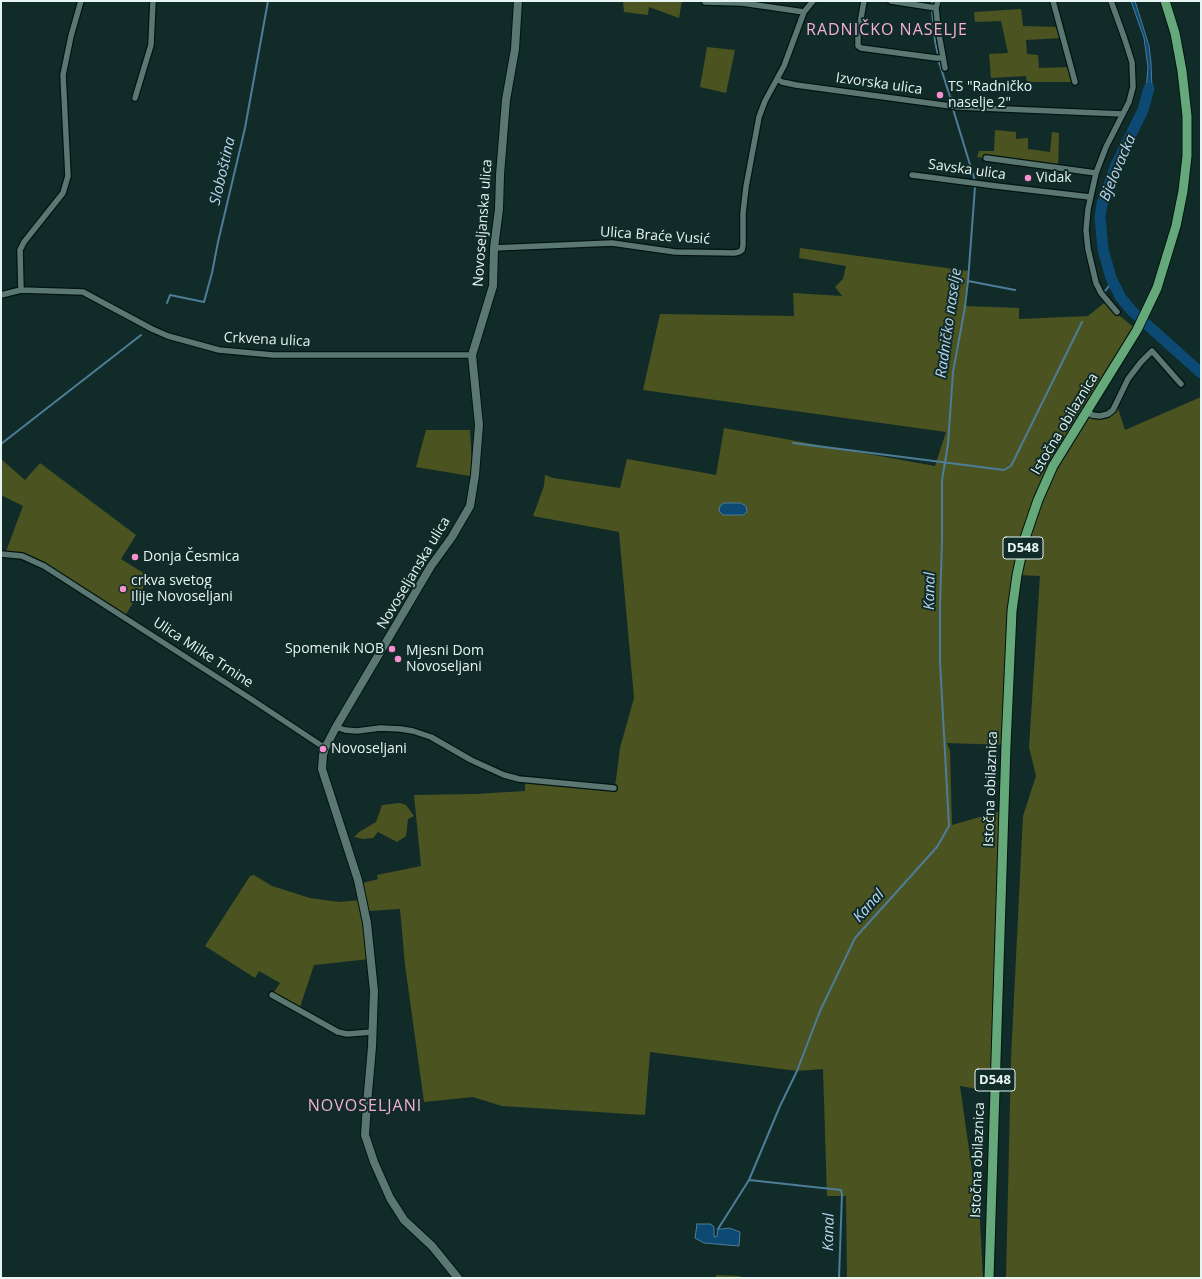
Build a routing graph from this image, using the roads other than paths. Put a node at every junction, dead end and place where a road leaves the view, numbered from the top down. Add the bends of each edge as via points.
1 (81, 1) edge
2 (153, 1) edge
3 (518, 1) edge
4 (813, 1) edge
5 (864, 1) edge
6 (891, 1) edge
7 (938, 1) edge
8 (1053, 1) edge
9 (1111, 1) edge
10 (1165, 1) edge
11 (705, 2) edge
12 (936, 8) junction
13 (804, 12) junction
14 (942, 58) junction
15 (945, 68) dead end
16 (777, 79) junction
17 (1075, 82) dead end
18 (135, 98) dead end
19 (1123, 114) junction
20 (986, 158) dead end
21 (1096, 173) junction
22 (912, 175) dead end
23 (1090, 197) junction
24 (494, 248) junction
25 (20, 290) junction
26 (1, 295) edge
27 (1117, 312) dead end
28 (472, 355) junction
29 (1181, 384) dead end
30 (1087, 411) junction
31 (1, 554) edge
32 (336, 727) junction
33 (325, 748) junction
34 (614, 788) dead end
35 (272, 995) dead end
36 (372, 1032) junction
37 (458, 1278) edge
38 (989, 1278) edge

1 - 25 street via 70,36 63,75 68,176 63,193 20,250
2 - 18 street via 151,45
3 - 24 main road, Novoseljanska ulica via 515,49 506,100
4 - 13 street
5 - 14 street via 858,46
6 - 12 street
7 - 12 street
8 - 17 street
9 - 19 street via 1132,62 1133,87
10 - 30 main road, Istočna obilaznica / D548 via 1175,33 1187,116 1187,156 1183,191 1176,226 1157,288 1137,330
11 - 13 street via 742,2
12 - 14 street
13 - 16 street
14 - 15 street
16 - 19 street, Izvorska ulica via 796,85 958,107
16 - 24 street, Ulica Braće Vusić via 758,120 746,187 743,245 739,252 675,252 612,243
19 - 21 street
20 - 21 street
21 - 23 street
22 - 23 street, Savska ulica
23 - 27 street via 1086,230 1092,267 1101,294
24 - 28 main road, Novoseljanska ulica via 493,286
25 - 26 street, Crkvena ulica
25 - 28 street, Crkvena ulica via 83,292 168,336 219,350 273,355
28 - 32 main road, Novoseljanska ulica via 479,426 470,506 431,566
29 - 30 street via 1152,351 1132,374 1113,410 1100,416
30 - 38 main road, Istočna obilaznica / D548 via 1053,466 1038,500 1025,538 1012,611
31 - 33 street, Ulica Milke Trnine via 22,556 44,566
32 - 33 main road, Novoseljanska ulica
32 - 34 street via 357,731 380,728 413,731 431,737 504,775 519,779
33 - 36 main road, Novoseljanska ulica via 322,769 358,880 367,924 374,992
35 - 36 street via 338,1032
36 - 37 main road, Novoseljanska ulica via 365,1134 374,1162 390,1198 404,1220 432,1246

